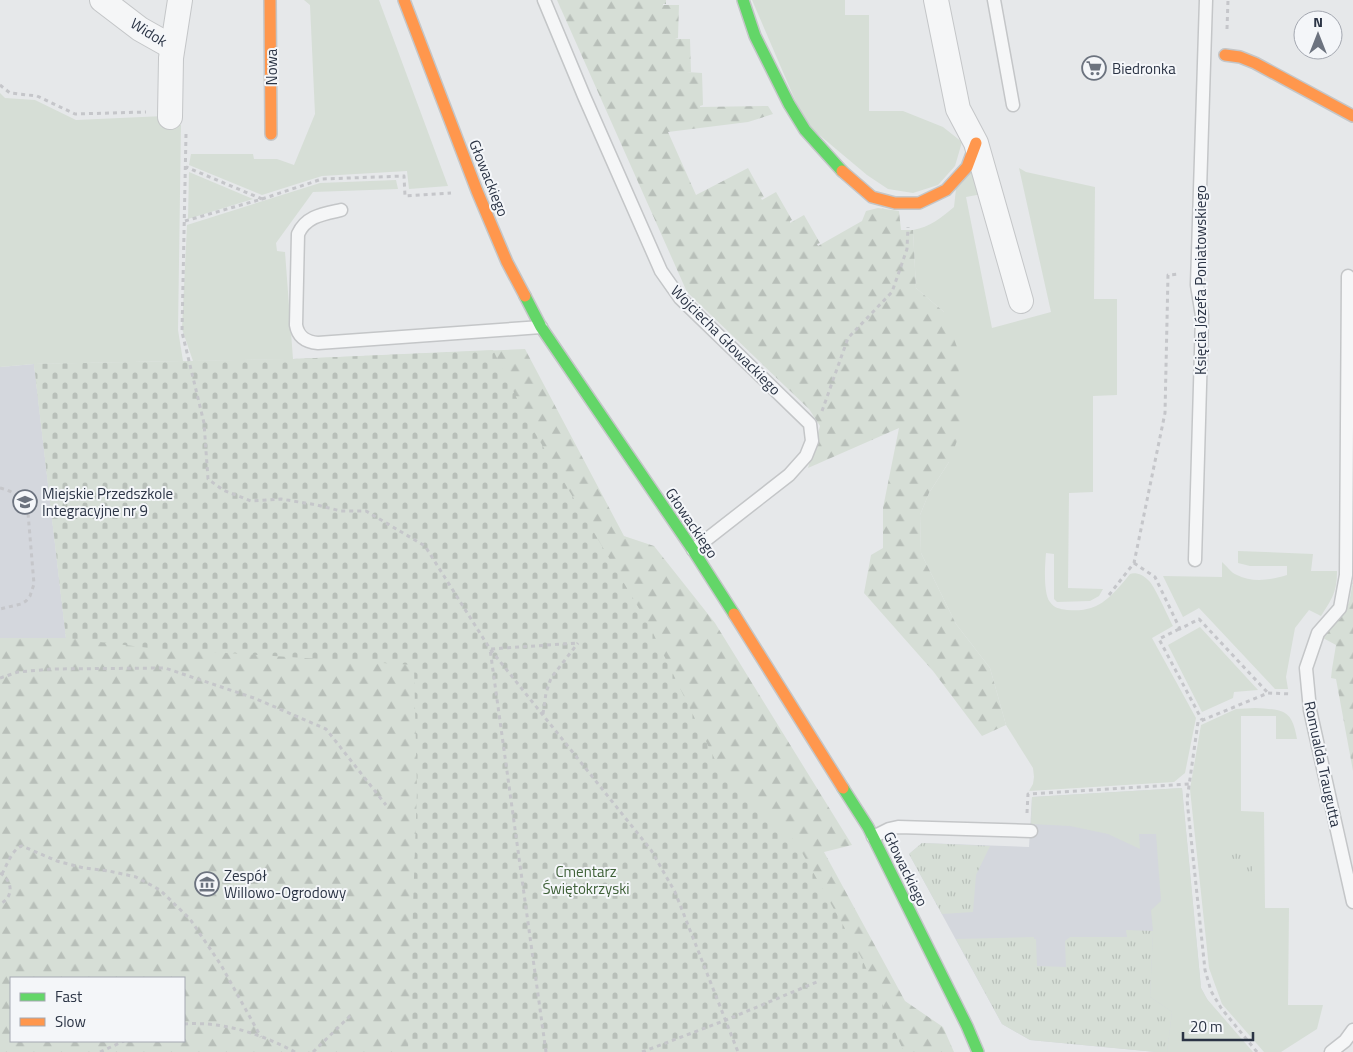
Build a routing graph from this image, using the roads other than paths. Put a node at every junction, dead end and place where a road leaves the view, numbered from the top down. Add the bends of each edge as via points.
1 (102, 0) edge
2 (180, 0) edge
3 (270, 0) edge
4 (404, 0) edge
5 (544, 0) edge
6 (743, 0) edge
7 (936, 0) edge
8 (994, 0) edge
9 (1206, 0) edge
10 (172, 47) junction
11 (1225, 55) dead end
12 (1013, 105) dead end
13 (170, 114) road end
14 (1353, 116) edge
15 (271, 134) dead end
16 (976, 143) junction
17 (341, 210) dead end
18 (1348, 276) dead end
19 (1021, 301) dead end
20 (540, 327) junction
21 (692, 550) junction
22 (1195, 560) dead end
23 (1030, 831) dead end
24 (873, 837) junction
25 (1353, 902) edge
26 (1353, 1030) edge
27 (978, 1052) edge
28 (1331, 1052) edge

1 - 10 street, Widok via 140,29
2 - 10 street
3 - 15 street, Nowa
4 - 20 street, Głowackiego via 477,191 507,262
5 - 21 lane, Wojciecha Głowackiego via 661,271 680,298 810,424 812,441 806,456 789,475
6 - 16 street via 755,36 805,130 847,176 872,197 895,204 919,204 946,190 968,167
7 - 16 street via 958,109
8 - 12 lane
9 - 22 lane, Księcia Józefa Poniatowskiego via 1197,285 1202,316
10 - 13 street
11 - 14 street via 1240,56 1255,63
16 - 19 street
17 - 20 lane via 312,217 298,234 296,325 304,340 318,343
18 - 25 lane, Romualda Traugutta via 1346,575 1340,608 1318,633 1306,668 1310,710
20 - 21 street, Głowackiego
21 - 24 street, Głowackiego
23 - 24 lane via 898,827
24 - 27 street, Głowackiego
26 - 28 lane

